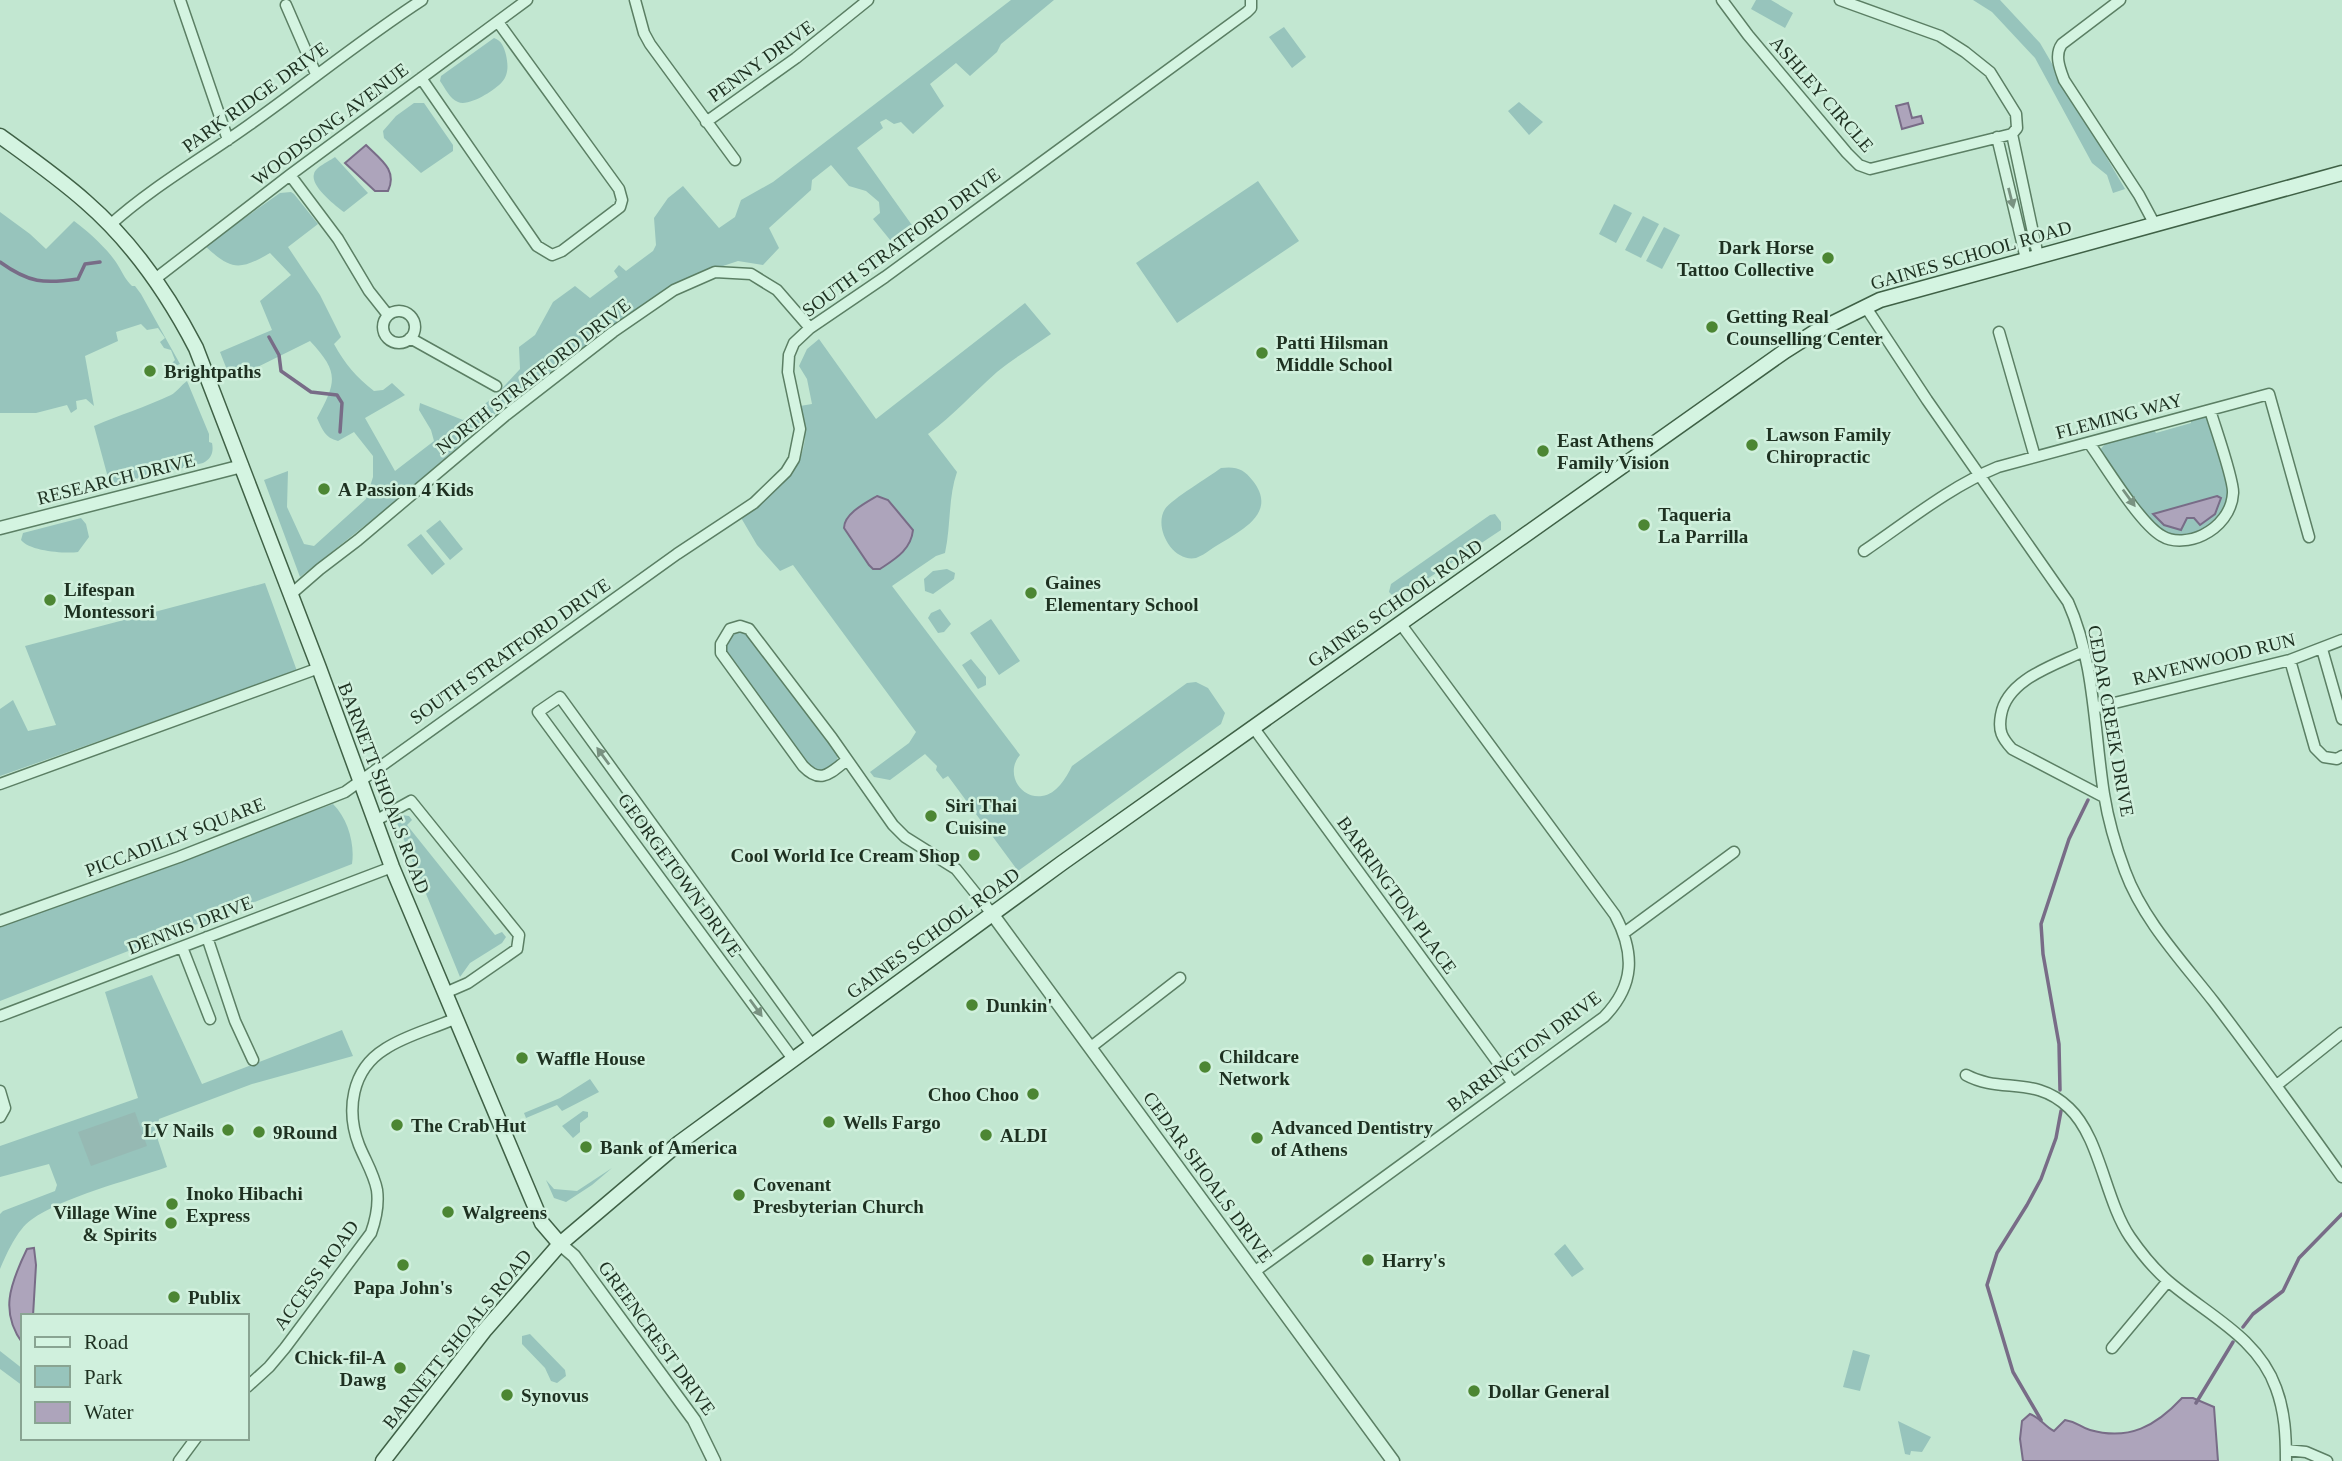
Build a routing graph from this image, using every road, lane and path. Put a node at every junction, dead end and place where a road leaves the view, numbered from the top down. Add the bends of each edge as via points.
1 (180, 0) edge
2 (422, 0) edge
3 (527, 0) edge
4 (635, 0) edge
5 (868, 0) edge
6 (1251, 0) edge
7 (1722, 0) edge
8 (1840, 0) edge
9 (2120, 0) edge
10 (286, 5) dead end
11 (498, 22) junction
12 (316, 74) junction
13 (421, 78) junction
14 (706, 122) junction
15 (2012, 134) junction
16 (0, 136) edge
17 (1997, 138) junction
18 (228, 140) junction
19 (735, 160) dead end
20 (2342, 173) edge
21 (290, 175) junction
22 (2154, 223) junction
23 (110, 225) junction
24 (2032, 257) junction
25 (155, 279) junction
26 (1865, 306) junction
27 (388, 315) junction
28 (810, 328) junction
29 (2000, 332) dead end
30 (410, 338) junction
31 (496, 386) dead end
32 (2210, 410) junction
33 (2089, 443) junction
34 (2035, 457) junction
35 (242, 466) junction
36 (1979, 475) junction
37 (0, 528) edge
38 (2309, 537) dead end
39 (1864, 551) dead end
40 (290, 595) junction
41 (1400, 623) junction
42 (2342, 640) edge
43 (2322, 649) junction
44 (2084, 651) junction
45 (2290, 660) junction
46 (319, 668) junction
47 (2094, 708) junction
48 (2342, 719) edge
49 (1253, 727) junction
50 (2342, 756) edge
51 (847, 760) junction
52 (360, 782) junction
53 (0, 784) edge
54 (2104, 797) junction
55 (375, 821) junction
56 (1734, 852) dead end
57 (391, 867) junction
58 (993, 915) junction
59 (0, 921) edge
60 (1624, 933) junction
61 (207, 937) junction
62 (182, 947) junction
63 (1180, 978) dead end
64 (445, 993) junction
65 (0, 1016) edge
66 (210, 1019) dead end
67 (454, 1019) junction
68 (2342, 1034) edge
69 (812, 1045) junction
70 (1091, 1047) junction
71 (253, 1059) dead end
72 (793, 1059) junction
73 (1966, 1075) dead end
74 (1512, 1082) junction
75 (2277, 1085) junction
76 (0, 1091) edge
77 (0, 1116) edge
78 (2342, 1177) edge
79 (560, 1244) junction
80 (1254, 1272) junction
81 (2168, 1281) junction
82 (2112, 1348) dead end
83 (248, 1386) edge
84 (195, 1440) edge
85 (2286, 1456) edge
86 (179, 1461) edge
87 (383, 1461) edge
88 (715, 1461) edge
89 (1394, 1461) edge
90 (2327, 1461) edge

1 - 18 street
2 - 12 street, PARK RIDGE DRIVE
3 - 11 street, WOODSONG AVENUE
4 - 14 street via 650,44
5 - 14 street, PENNY DRIVE
6 - 28 street, SOUTH STRATFORD DRIVE via 1247,12
7 - 17 street, ASHLEY CIRCLE via 1863,168
8 - 15 street via 1940,36 1965,52 1990,72 2016,114 2017,128
9 - 22 street via 2062,44 2058,62 2064,80
10 - 12 street
11 - 13 street, WOODSONG AVENUE
11 - 13 street via 619,189 620,207 562,251 552,255 537,246
12 - 18 street, PARK RIDGE DRIVE
13 - 21 street, WOODSONG AVENUE
14 - 19 street
15 - 17 street, ASHLEY CIRCLE
15 - 24 street
16 - 23 main road, BARNETT SHOALS ROAD
17 -> 24 street
18 - 23 street, PARK RIDGE DRIVE
20 - 22 main road, GAINES SCHOOL ROAD
21 - 25 street, WOODSONG AVENUE
21 - 27 street
22 - 24 main road, GAINES SCHOOL ROAD
23 - 25 main road, BARNETT SHOALS ROAD
24 - 26 main road, GAINES SCHOOL ROAD
25 - 35 main road, BARNETT SHOALS ROAD via 196,348
26 - 36 street, CEDAR CREEK DRIVE
26 - 41 main road, GAINES SCHOOL ROAD via 1785,351
27 - 30 street via 397,310 411,315 415,329
27 - 30 street via 383,325 385,336 395,342
28 - 40 street, NORTH STRATFORD DRIVE via 777,290 751,274 715,272 674,290 506,415
28 - 52 street, SOUTH STRATFORD DRIVE via 789,355 800,429 794,459 786,472 746,509
29 - 34 street
30 - 31 street
32 - 33 street, FLEMING WAY
33 -> 32 street via 2148,526 2163,538 2201,537 2228,513 2234,492
32 - 38 street, FLEMING WAY via 2269,394
33 - 34 street, FLEMING WAY
34 - 36 street, FLEMING WAY
35 - 37 street, RESEARCH DRIVE
35 - 40 main road, BARNETT SHOALS ROAD
36 - 39 street, FLEMING WAY
36 - 44 street, CEDAR CREEK DRIVE via 2060,588 2076,620
40 - 46 main road, BARNETT SHOALS ROAD
41 - 49 main road, GAINES SCHOOL ROAD
41 - 60 street, BARRINGTON DRIVE
42 - 43 street, RAVENWOOD RUN
43 - 45 street, RAVENWOOD RUN
43 - 48 street
44 - 47 street, CEDAR CREEK DRIVE
44 - 54 street via 2017,687 2007,698 2000,724 2002,738 2012,749
45 - 47 street, RAVENWOOD RUN
45 - 50 street via 2315,748 2324,757
46 - 52 main road, BARNETT SHOALS ROAD
46 - 53 street
47 - 54 street, CEDAR CREEK DRIVE
49 - 58 main road, GAINES SCHOOL ROAD
49 - 74 street, BARRINGTON PLACE
51 - 51 street via 819,776 803,766 721,653 730,629 749,629
51 - 58 street via 893,825 956,869
52 - 55 main road, BARNETT SHOALS ROAD
52 - 59 street, PICCADILLY SQUARE via 345,792
54 - 75 street, CEDAR CREEK DRIVE via 2125,872 2144,910
55 - 57 main road, BARNETT SHOALS ROAD
55 - 64 street via 411,801 519,934 517,950
56 - 60 street
57 - 61 street, DENNIS DRIVE
57 - 64 main road, BARNETT SHOALS ROAD
58 - 69 main road, GAINES SCHOOL ROAD
58 - 70 street, CEDAR SHOALS DRIVE
60 - 74 street, BARRINGTON DRIVE via 1629,969 1621,997 1604,1017
61 - 62 street, DENNIS DRIVE
61 - 71 street
62 - 65 street, DENNIS DRIVE
62 - 66 street
63 - 70 street
64 - 67 main road, BARNETT SHOALS ROAD
67 - 79 main road, BARNETT SHOALS ROAD via 542,1223
67 - 83 street, ACCESS ROAD via 385,1048 363,1071 354,1091 352,1115 377,1190 374,1224 285,1348
68 - 75 street
69 - 72 main road, GAINES SCHOOL ROAD
69 -> 72 street, GEORGETOWN DRIVE via 560,697 538,712
70 - 80 street, CEDAR SHOALS DRIVE
72 - 79 main road, GAINES SCHOOL ROAD via 679,1143
73 - 81 street via 1982,1082 2034,1087 2070,1108 2089,1138 2117,1215 2141,1254
74 - 80 street, BARRINGTON DRIVE
75 - 78 street, CEDAR CREEK DRIVE
76 - 77 street via 5,1108
79 - 87 main road, BARNETT SHOALS ROAD via 484,1331
79 - 88 street, GREENCREST DRIVE via 673,1390
80 - 89 street, CEDAR SHOALS DRIVE
81 - 82 street
81 - 85 street via 2239,1335 2267,1368 2283,1410
84 - 86 street
85 - 90 street via 2306,1452

